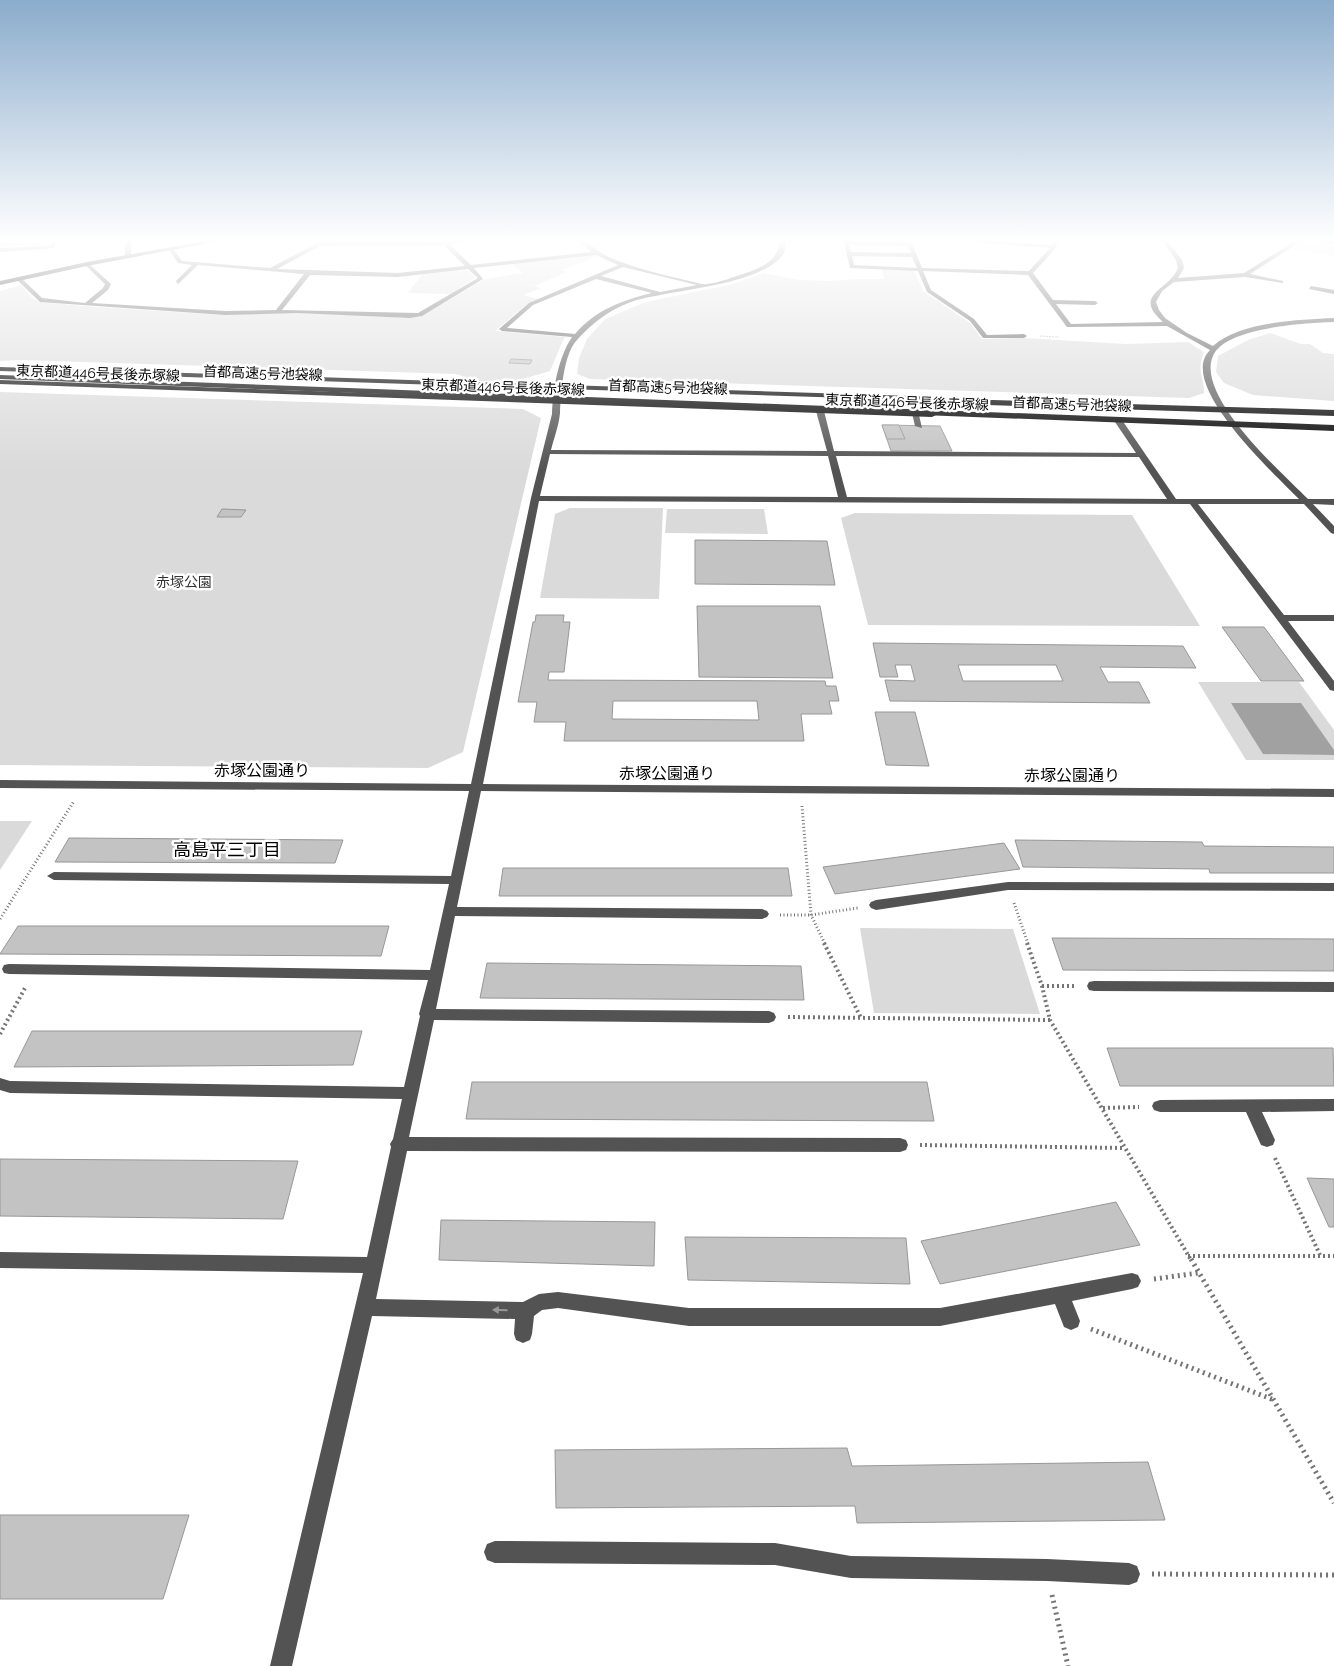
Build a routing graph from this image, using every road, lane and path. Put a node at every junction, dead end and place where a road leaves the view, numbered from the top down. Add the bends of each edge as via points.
1 (518, 316) edge
2 (598, 316) edge
3 (966, 316) edge
4 (1062, 316) edge
5 (1160, 316) edge
6 (1334, 320) edge
7 (1168, 324) junction
8 (578, 336) junction
9 (1024, 336) joint
10 (1066, 338) dead end
11 (1214, 349) junction
12 (0, 369) edge
13 (0, 373) edge
14 (0, 377) edge
15 (0, 382) edge
16 (559, 388) junction
17 (661, 398) junction
18 (556, 401) junction
19 (1222, 407) junction
20 (820, 411) junction
21 (1334, 412) edge
22 (915, 415) junction
23 (1334, 418) edge
24 (1119, 422) junction
25 (1334, 422) edge
26 (919, 426) dead end
27 (1234, 426) junction
28 (1334, 429) edge
29 (546, 452) junction
30 (831, 452) junction
31 (1143, 455) junction
32 (535, 498) junction
33 (843, 500) junction
34 (1173, 501) junction
35 (1192, 502) junction
36 (1308, 502) junction
37 (1334, 502) edge
38 (1334, 531) edge
39 (1281, 618) junction
40 (1334, 618) edge
41 (1334, 688) edge
42 (0, 784) edge
43 (476, 788) junction
44 (1334, 793) edge
45 (75, 801) dead end
46 (801, 804) dead end
47 (54, 876) dead end
48 (455, 880) junction
49 (1008, 886) junction
50 (1334, 887) edge
51 (876, 905) joint
52 (449, 911) junction
53 (762, 914) joint
54 (811, 915) junction
55 (0, 919) edge
56 (9, 969) dead end
57 (35, 970) junction
58 (436, 975) junction
59 (1042, 986) junction
60 (1094, 986) joint
61 (1334, 987) edge
62 (426, 1014) junction
63 (769, 1017) joint
64 (861, 1018) junction
65 (1050, 1020) junction
66 (0, 1034) edge
67 (0, 1084) edge
68 (410, 1093) junction
69 (1251, 1105) junction
70 (1334, 1105) edge
71 (1160, 1106) joint
72 (1103, 1108) junction
73 (1267, 1140) joint
74 (398, 1144) junction
75 (900, 1145) joint
76 (1125, 1148) junction
77 (1188, 1256) junction
78 (1320, 1256) junction
79 (1334, 1256) edge
80 (0, 1260) edge
81 (373, 1265) junction
82 (1198, 1273) junction
83 (1132, 1282) joint
84 (1060, 1295) junction
85 (364, 1307) junction
86 (525, 1311) junction
87 (1071, 1321) joint
88 (523, 1334) dead end
89 (1274, 1400) junction
90 (1334, 1503) edge
91 (495, 1552) dead end
92 (1047, 1570) junction
93 (1129, 1574) joint
94 (1334, 1575) edge
95 (281, 1666) edge
96 (1068, 1666) edge

1 - 8 street via 502,330
2 - 8 street
3 - 9 street via 985,337
4 - 7 street via 1069,326
5 - 7 street
6 - 11 street via 1258,329 1228,339
7 - 11 street
8 - 16 street via 566,353
9 - 10 path
11 - 19 street via 1206,362 1206,370
12 - 16 main road, 東京都道446号長後赤塚線
13 - 17 highway, 首都高速5号池袋線
14 - 17 highway, 首都高速5号池袋線
15 - 18 main road, 東京都道446号長後赤塚線
16 - 18 street
16 - 19 main road, 東京都道446号長後赤塚線
17 - 21 highway, 首都高速5号池袋線
17 - 23 highway
17 - 25 highway
17 - 28 highway, 首都高速5号池袋線
18 - 20 main road, 東京都道446号長後赤塚線
18 - 29 street via 556,414
19 - 21 main road, 東京都道446号長後赤塚線
19 - 27 street
20 - 22 main road, 東京都道446号長後赤塚線
20 - 30 street
22 - 24 main road, 東京都道446号長後赤塚線
22 - 26 street
24 - 27 main road, 東京都道446号長後赤塚線
24 - 31 street
27 - 28 main road, 東京都道446号長後赤塚線
27 - 36 street
29 - 30 street
29 - 32 street
30 - 31 street
30 - 33 street
31 - 34 street
32 - 33 street
32 - 43 street
33 - 34 street
34 - 35 street
35 - 36 street
35 - 39 street
36 - 37 street
36 - 38 street
39 - 40 street
39 - 41 street
42 - 43 street, 赤塚公園通り
43 - 44 street, 赤塚公園通り
43 - 48 street
45 - 55 path
46 - 54 path
47 - 48 street
48 - 52 street
49 - 50 street
49 - 51 street
49 - 59 path
51 - 54 path
52 - 53 street
52 - 58 street
53 - 54 path
54 - 64 path
56 - 57 street
57 - 58 street
57 - 66 path
58 - 62 street
59 - 60 path
59 - 65 path
60 - 61 street
62 - 63 street
62 - 68 street
63 - 64 path
64 - 65 path
65 - 72 path
67 - 68 street via 19,1088
68 - 74 street
69 - 70 street
69 - 71 street
69 - 73 street
71 - 72 path
72 - 76 path
73 - 78 path
74 - 75 street
74 - 81 street
75 - 76 path
76 - 77 path
77 - 78 path
77 - 82 path
78 - 79 path
80 - 81 street
81 - 85 street
82 - 83 path
82 - 89 path
83 - 84 street
84 - 86 street via 940,1317 689,1317 558,1300 539,1302
84 - 87 street
86 -> 85 street
85 - 95 street
86 - 88 street
87 - 89 path
89 - 90 path
91 - 92 street via 775,1554 850,1567
92 - 93 street
92 - 96 path
93 - 94 path

